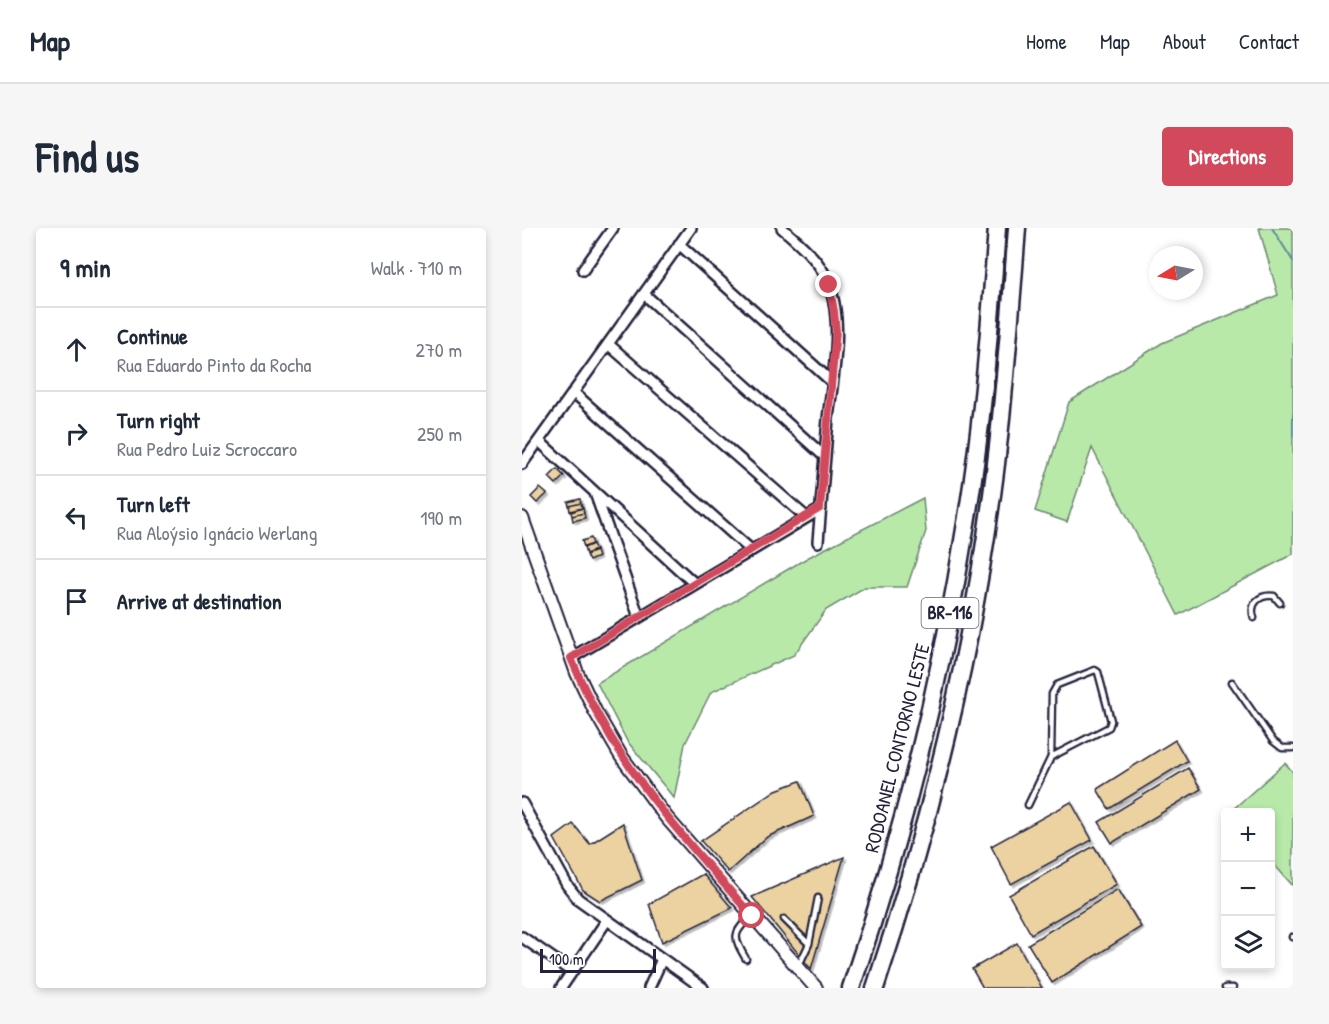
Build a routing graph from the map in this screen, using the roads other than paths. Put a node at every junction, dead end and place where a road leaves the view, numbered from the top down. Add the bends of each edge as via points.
1 (613, 228) edge
2 (691, 228) edge
3 (782, 228) edge
4 (996, 228) edge
5 (1017, 228) edge
6 (679, 244) junction
7 (583, 270) dead end
8 (644, 294) junction
9 (608, 344) junction
10 (832, 382) junction
11 (573, 392) junction
12 (539, 441) junction
13 (825, 456) junction
14 (522, 464) edge
15 (594, 491) junction
16 (820, 508) junction
17 (806, 517) junction
18 (522, 518) edge
19 (818, 542) dead end
20 (751, 550) junction
21 (695, 584) junction
22 (1280, 603) dead end
23 (639, 617) junction
24 (1254, 618) dead end
25 (571, 658) junction
26 (1232, 682) dead end
27 (1293, 748) edge
28 (1051, 757) junction
29 (522, 803) edge
30 (1028, 805) dead end
31 (818, 898) dead end
32 (752, 916) junction
33 (606, 920) junction
34 (784, 920) dead end
35 (522, 937) edge
36 (808, 944) junction
37 (663, 959) junction
38 (746, 959) dead end
39 (797, 967) junction
40 (572, 970) junction
41 (561, 988) edge
42 (649, 988) edge
43 (703, 988) edge
44 (816, 988) edge
45 (851, 988) edge
46 (875, 988) edge
47 (1225, 988) edge
48 (1233, 988) edge

1 - 7 street
2 - 6 street
3 - 10 street via 818,263 829,285 835,321
4 - 45 highway, RODOANEL CONTORNO LESTE / BR-116 via 974,473 951,608 900,831
5 - 46 highway, BR-116 via 995,474 967,638 916,857
6 - 8 street
6 - 10 street
8 - 9 street
8 - 13 street
9 - 11 street
9 - 17 street
10 - 13 street
11 - 12 street
11 - 20 street
12 - 14 street
12 - 15 street
13 - 16 street
15 - 21 street
15 - 23 street
16 - 17 street
16 - 19 street
17 - 20 street
18 - 25 main road
20 - 21 street
21 - 23 street
22 - 24 lane via 1274,596 1260,598 1254,604
23 - 25 street
25 - 32 main road via 607,733 634,776
26 - 27 lane via 1273,741 1282,748
28 - 28 lane via 1052,694 1058,685 1095,670 1111,721 1109,727
28 - 30 lane
29 - 33 street via 572,892
31 - 36 lane
32 - 38 lane via 735,938
32 - 39 main road
33 - 37 street
33 - 40 street
34 - 36 lane
35 - 40 street
36 - 39 lane
37 - 42 street
37 - 43 street
39 - 44 main road
40 - 41 street
47 - 48 lane

